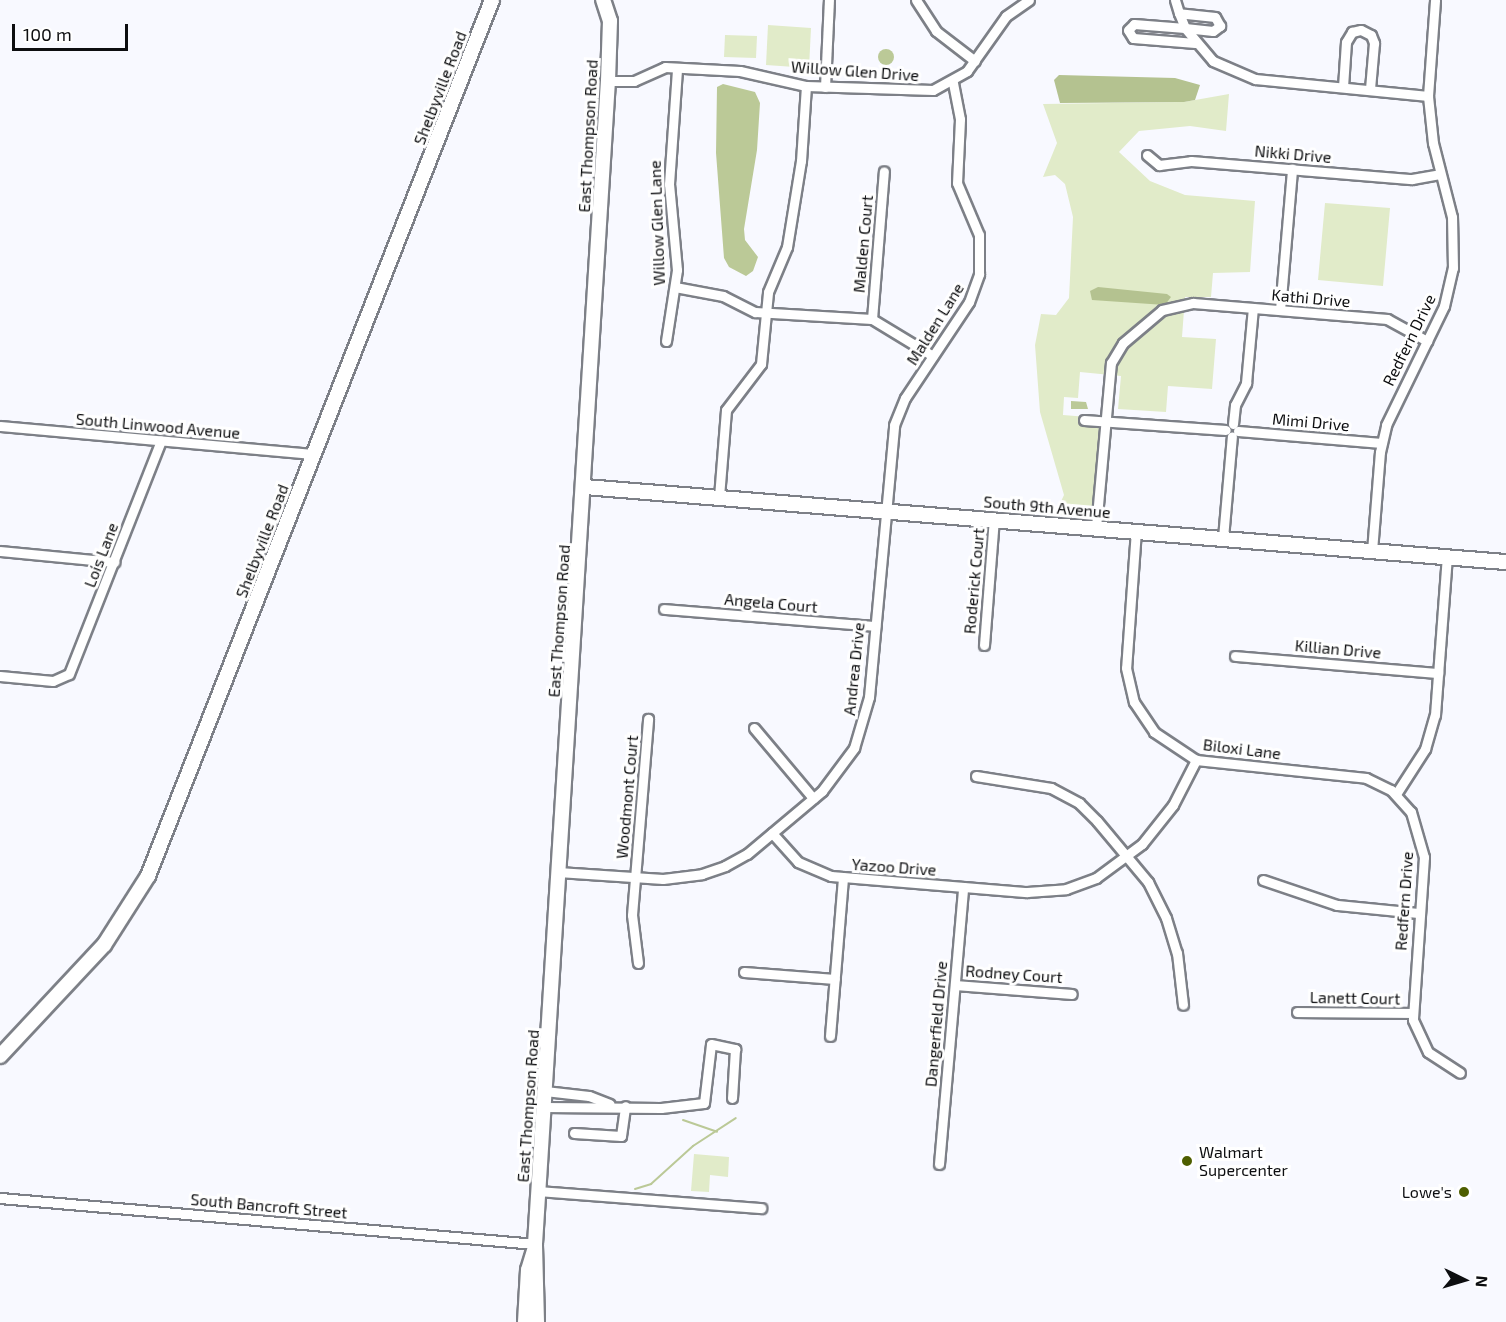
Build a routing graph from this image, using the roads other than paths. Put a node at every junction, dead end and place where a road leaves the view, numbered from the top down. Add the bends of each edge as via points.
1 (492, 0) edge
2 (829, 0) edge
3 (916, 0) edge
4 (1029, 0) edge
5 (1175, 0) edge
6 (1435, 0) edge
7 (604, 1) edge
8 (1179, 14) junction
9 (1185, 28) junction
10 (1195, 44) junction
11 (975, 61) junction
12 (677, 69) junction
13 (608, 81) junction
14 (953, 82) junction
15 (806, 86) junction
16 (825, 87) junction
17 (1343, 87) junction
18 (1370, 89) junction
19 (1428, 96) junction
20 (1147, 154) dead end
21 (1292, 169) junction
22 (884, 171) dead end
23 (1440, 174) junction
24 (675, 287) junction
25 (1253, 308) junction
26 (1280, 310) junction
27 (766, 313) junction
28 (872, 319) junction
29 (666, 341) dead end
30 (1427, 341) junction
31 (933, 356) junction
32 (1084, 420) dead end
33 (1105, 421) junction
34 (0, 426) edge
35 (1232, 430) junction
36 (161, 441) junction
37 (1381, 443) junction
38 (314, 454) junction
39 (585, 487) junction
40 (719, 496) junction
41 (884, 510) junction
42 (994, 519) junction
43 (1096, 527) junction
44 (1136, 531) junction
45 (1223, 538) junction
46 (0, 551) edge
47 (1372, 551) junction
48 (1447, 557) junction
49 (114, 562) junction
50 (1506, 562) edge
51 (664, 609) dead end
52 (875, 626) junction
53 (984, 645) dead end
54 (1235, 656) dead end
55 (1438, 673) junction
56 (0, 676) edge
57 (648, 719) dead end
58 (754, 728) dead end
59 (1196, 760) junction
60 (976, 776) dead end
61 (1396, 794) junction
62 (813, 798) junction
63 (772, 833) junction
64 (1129, 856) junction
65 (558, 872) junction
66 (635, 878) junction
67 (843, 878) junction
68 (1263, 880) dead end
69 (963, 887) junction
70 (1419, 913) junction
71 (638, 963) dead end
72 (744, 972) dead end
73 (835, 979) junction
74 (955, 985) junction
75 (1072, 994) dead end
76 (1183, 1005) dead end
77 (1297, 1011) dead end
78 (1412, 1013) junction
79 (830, 1036) dead end
80 (0, 1056) edge
81 (1460, 1074) dead end
82 (545, 1091) junction
83 (732, 1098) dead end
84 (612, 1105) junction
85 (625, 1106) junction
86 (544, 1107) junction
87 (574, 1133) dead end
88 (939, 1164) dead end
89 (539, 1191) junction
90 (0, 1198) edge
91 (761, 1208) dead end
92 (536, 1244) junction
93 (525, 1322) edge
94 (537, 1322) edge

1 - 38 main road, Shelbyville Road
2 - 16 street
3 - 11 street via 936,31
4 - 11 street, Willow Glen Drive via 1006,16
5 - 8 street
6 - 19 street, Redfern Drive
7 - 13 main road, East Thompson Road via 610,21
8 - 9 street
8 - 9 street via 1215,17 1221,22 1215,31
9 - 10 street
9 - 10 street via 1136,24 1128,33 1134,38
10 - 17 street via 1213,61 1246,77
11 - 14 street, Willow Glen Drive
12 - 13 street, Willow Glen Drive via 665,68 634,81
12 - 15 street, Willow Glen Drive via 740,71
12 - 24 street, Willow Glen Lane via 669,184 677,263
13 - 39 main road, East Thompson Road
14 - 16 street, Willow Glen Drive via 919,92
14 - 31 street, Malden Lane via 960,119 957,183 977,228 981,256 969,302
15 - 16 street, Willow Glen Drive
15 - 27 street via 801,162 787,247 771,281
17 - 18 street
17 - 18 street via 1346,42 1352,32 1361,30 1371,35 1374,43
18 - 19 street
19 - 23 street, Redfern Drive
20 - 21 street, Nikki Drive via 1159,165 1191,161
21 - 23 street, Nikki Drive via 1412,179
21 - 26 street
22 - 28 street, Malden Court
23 - 30 street, Redfern Drive via 1452,216 1454,254 1447,296
24 - 27 street via 723,296 751,311
24 - 29 street, Willow Glen Lane
25 - 26 street, Kathi Drive
25 - 33 street, Kathi Drive via 1186,303 1156,314 1118,350 1108,375
25 - 35 street via 1246,383 1235,405
26 - 30 street, Kathi Drive via 1387,319
27 - 28 street
27 - 40 street via 761,364 726,410
28 - 31 street
30 - 37 street, Redfern Drive via 1395,401
31 - 41 street, Malden Lane via 897,416
32 - 33 street, Mimi Drive
33 - 35 street, Mimi Drive
33 - 43 street
34 - 36 street, South Linwood Avenue
35 - 37 street, Mimi Drive
35 - 45 street
36 - 38 street, South Linwood Avenue
36 - 49 street, Lois Lane
37 - 47 street, Redfern Drive
38 - 80 main road, Shelbyville Road via 144,885 104,945
39 - 40 main road, South 9th Avenue
39 - 65 main road, East Thompson Road
40 - 41 main road, South 9th Avenue
41 - 42 main road, South 9th Avenue
41 - 52 street, Andrea Drive
42 - 43 main road, South 9th Avenue
42 - 53 street, Roderick Court
43 - 44 main road, South 9th Avenue
44 - 45 main road, South 9th Avenue
44 - 59 street, Biloxi Lane via 1125,653 1128,682 1139,712 1154,732
45 - 47 main road, South 9th Avenue
46 - 49 street
47 - 48 main road, South 9th Avenue
48 - 50 main road, South 9th Avenue
48 - 55 street
49 - 56 street, Lois Lane via 74,667 66,677 53,681
51 - 52 street, Angela Court
52 - 62 street, Andrea Drive via 869,697 860,735 838,772
54 - 55 street, Killian Drive
55 - 61 street via 1435,715 1427,743
57 - 66 street, Woodmont Court
58 - 62 street
59 - 61 street, Biloxi Lane via 1356,776
59 - 64 street, Yazoo Drive via 1161,822
60 - 64 street via 1036,784 1057,791 1079,803
61 - 70 street, Redfern Drive via 1415,819 1423,846
62 - 63 street, Andrea Drive
63 - 66 street via 747,854 712,871 684,878
63 - 67 street, Yazoo Drive via 804,866
64 - 69 street, Yazoo Drive via 1096,878 1066,889 1027,892
64 - 76 street via 1166,918 1177,953
65 - 66 street
65 - 82 main road, East Thompson Road
66 - 71 street, Woodmont Court via 632,915
67 - 69 street, Yazoo Drive
67 - 73 street
68 - 70 street via 1337,905
69 - 74 street, Dangerfield Drive
70 - 78 street, Redfern Drive
72 - 73 street
73 - 79 street
74 - 75 street, Rodney Court
74 - 88 street, Dangerfield Drive
77 - 78 street, Lanett Court
78 - 81 street via 1418,1037 1428,1052
82 - 84 street via 589,1096
82 - 86 main road, East Thompson Road
83 - 85 street via 735,1049 711,1044 704,1103
84 - 85 street
84 - 86 street
85 - 87 street via 621,1136
86 - 89 main road, East Thompson Road
89 - 91 street
89 - 92 main road, East Thompson Road
90 - 92 street, South Bancroft Street
92 - 93 main road, East Thompson Road via 528,1270
92 - 94 main road, East Thompson Road

